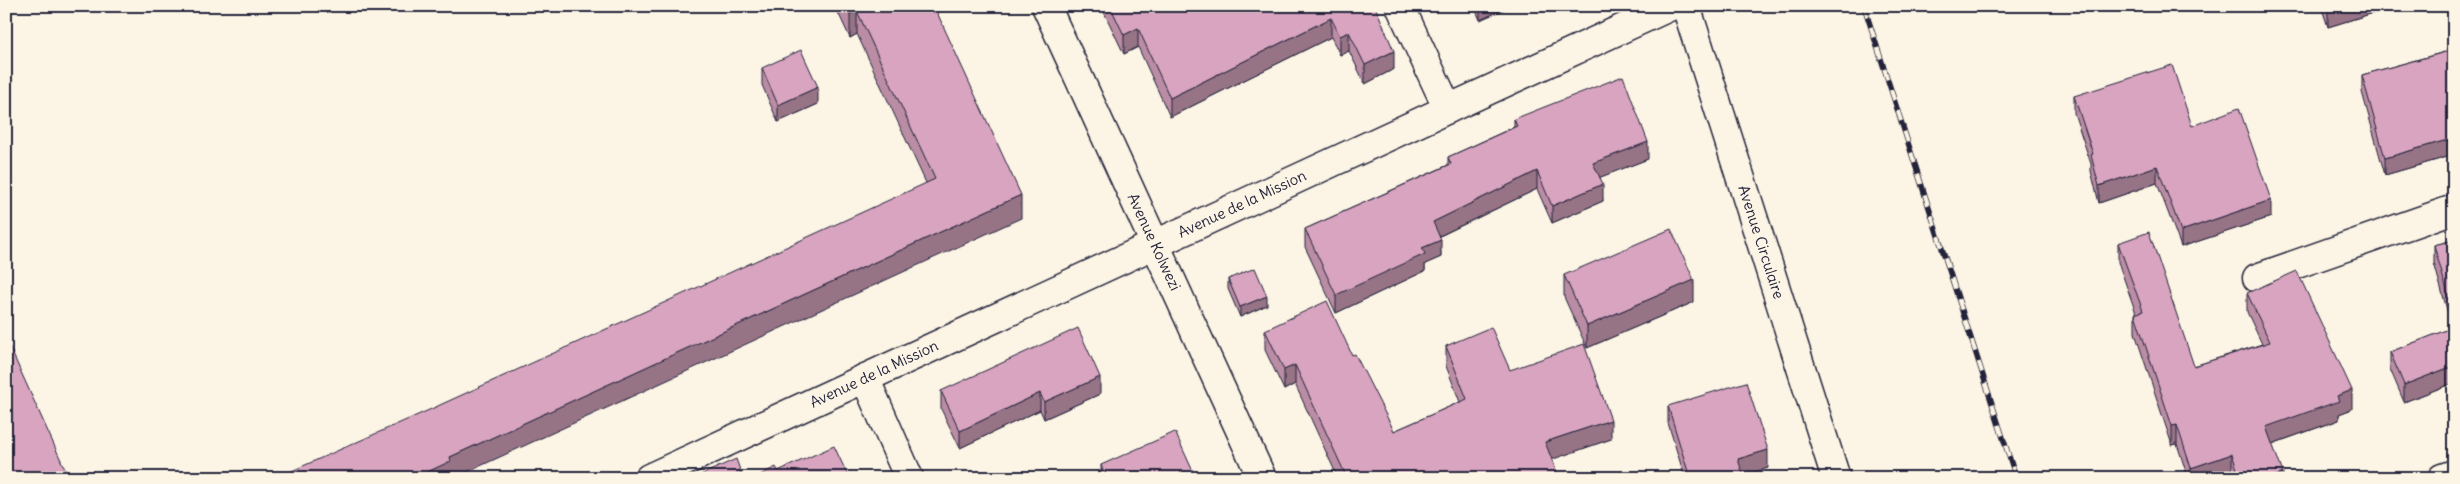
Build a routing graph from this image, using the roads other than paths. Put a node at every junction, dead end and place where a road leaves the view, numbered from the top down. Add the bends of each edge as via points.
1 (1046, 6) edge
2 (1400, 6) edge
3 (1670, 6) edge
4 (1686, 6) edge
5 (1448, 109) junction
6 (2454, 209) edge
7 (1154, 244) junction
8 (2256, 278) dead end
9 (865, 378) junction
10 (2454, 474) edge
11 (649, 478) edge
12 (909, 478) edge
13 (1262, 478) edge
14 (1836, 478) edge
15 (2442, 478) edge

1 - 7 street, Avenue Kolwezi
2 - 5 street
3 - 5 street, Avenue de la Mission
4 - 14 street, Avenue Circulaire
5 - 7 street, Avenue de la Mission
6 - 8 street
7 - 9 street, Avenue de la Mission
7 - 13 street, Avenue Kolwezi
9 - 11 street, Avenue de la Mission
9 - 12 street
10 - 15 street

